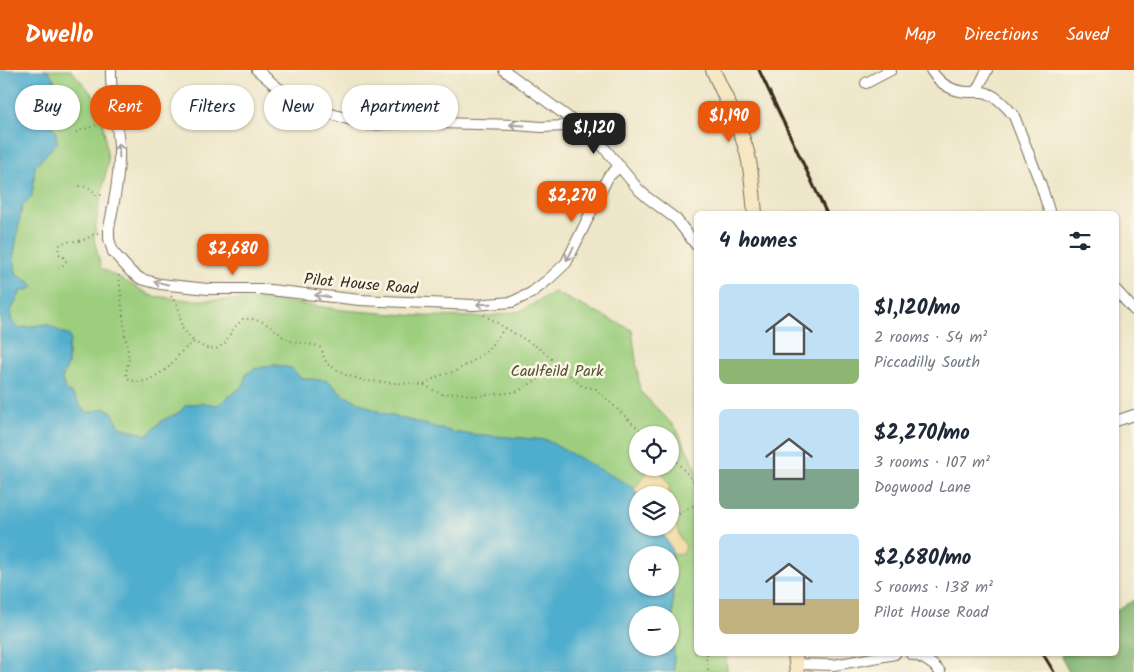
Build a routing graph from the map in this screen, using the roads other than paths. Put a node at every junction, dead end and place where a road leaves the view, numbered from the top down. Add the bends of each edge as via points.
1 (111, 70) edge
2 (257, 70) edge
3 (504, 70) edge
4 (713, 70) edge
5 (891, 70) edge
6 (931, 70) edge
7 (987, 70) edge
8 (866, 84) dead end
9 (976, 92) junction
10 (583, 128) junction
11 (620, 166) junction
12 (755, 211) edge
13 (1049, 211) edge
14 (694, 242) edge
15 (1119, 293) edge
16 (1134, 310) edge
17 (1134, 415) edge
18 (1119, 420) edge
19 (884, 656) edge
20 (919, 656) edge
21 (796, 663) edge
22 (940, 672) edge

11 -> 1 street, Pilot House Road via 608,177 566,262 549,280 512,302 452,304 360,300 261,289 208,289 168,284 131,272 113,252 108,239 120,162
10 -> 2 street via 448,123 369,125 298,101
3 - 10 street
4 - 12 main road via 746,151
5 - 8 street
6 - 9 street via 944,85 957,91
7 - 9 street
9 - 13 street via 987,93 1014,116
10 - 11 street
11 - 14 street via 639,190 676,218
15 - 16 street
17 - 18 street
19 - 21 street via 834,665
20 - 22 street

